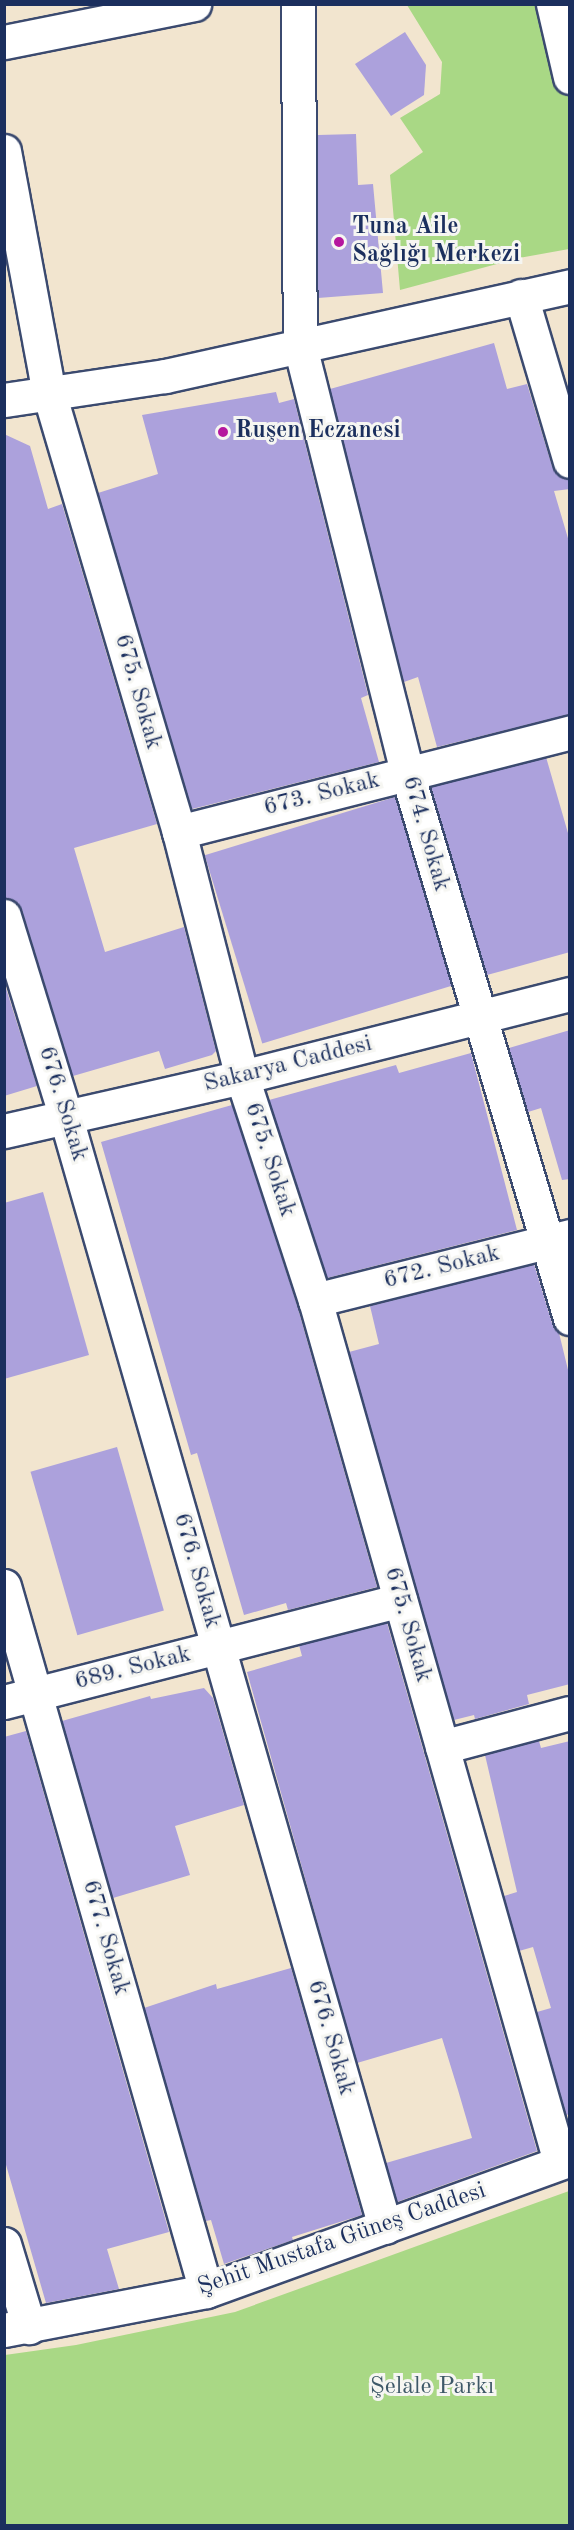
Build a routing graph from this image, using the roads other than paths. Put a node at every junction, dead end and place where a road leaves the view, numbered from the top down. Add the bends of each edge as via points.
1 (194, 4) edge
2 (298, 4) edge
3 (553, 4) edge
4 (4, 42) edge
5 (570, 76) edge
6 (6, 171) edge
7 (570, 285) edge
8 (521, 296) junction
9 (300, 346) junction
10 (49, 393) junction
11 (4, 400) edge
12 (570, 461) edge
13 (570, 732) edge
14 (407, 773) junction
15 (179, 832) junction
16 (4, 916) edge
17 (570, 994) edge
18 (478, 1018) junction
19 (242, 1077) junction
20 (66, 1118) junction
21 (4, 1131) edge
22 (558, 1239) edge
23 (315, 1300) junction
24 (570, 1318) edge
25 (4, 1586) edge
26 (400, 1600) junction
27 (218, 1648) junction
28 (20, 1698) edge
29 (570, 1713) edge
30 (442, 1747) junction
31 (565, 2161) edge
32 (385, 2227) junction
33 (4, 2244) edge
34 (206, 2291) junction
35 (17, 2329) edge

1 - 4 street
2 - 9 street, 674. Sokak
3 - 5 street
6 - 10 street, 675. Sokak
7 - 8 street
8 - 9 street
8 - 12 street
9 - 10 street via 165,376
9 - 14 street, 674. Sokak
10 - 11 street
10 - 15 street, 675. Sokak
13 - 14 street, 673. Sokak
14 - 15 street, 673. Sokak
14 - 18 street, 674. Sokak
15 - 19 street, 675. Sokak
16 - 20 street, 676. Sokak
17 - 18 street, Sakarya Caddesi
18 - 19 street, Sakarya Caddesi
18 - 22 street, 674. Sokak
19 - 20 street, Sakarya Caddesi
19 - 23 street, 675. Sokak
20 - 21 street, Sakarya Caddesi
20 - 27 street, 676. Sokak
22 - 23 street, 672. Sokak
22 - 24 street, 674. Sokak
23 - 26 street, 675. Sokak
25 - 28 street, 677. Sokak
26 - 27 street, 689. Sokak
26 - 30 street, 675. Sokak
27 - 28 street, 689. Sokak
27 - 32 street, 676. Sokak
28 - 34 street, 677. Sokak
29 - 30 street
30 - 31 street, 675. Sokak
31 - 32 street, Şehit Mustafa Güneş Caddesi
32 - 34 street, Şehit Mustafa Güneş Caddesi
33 - 35 street
34 - 35 street, Şehit Mustafa Güneş Caddesi

